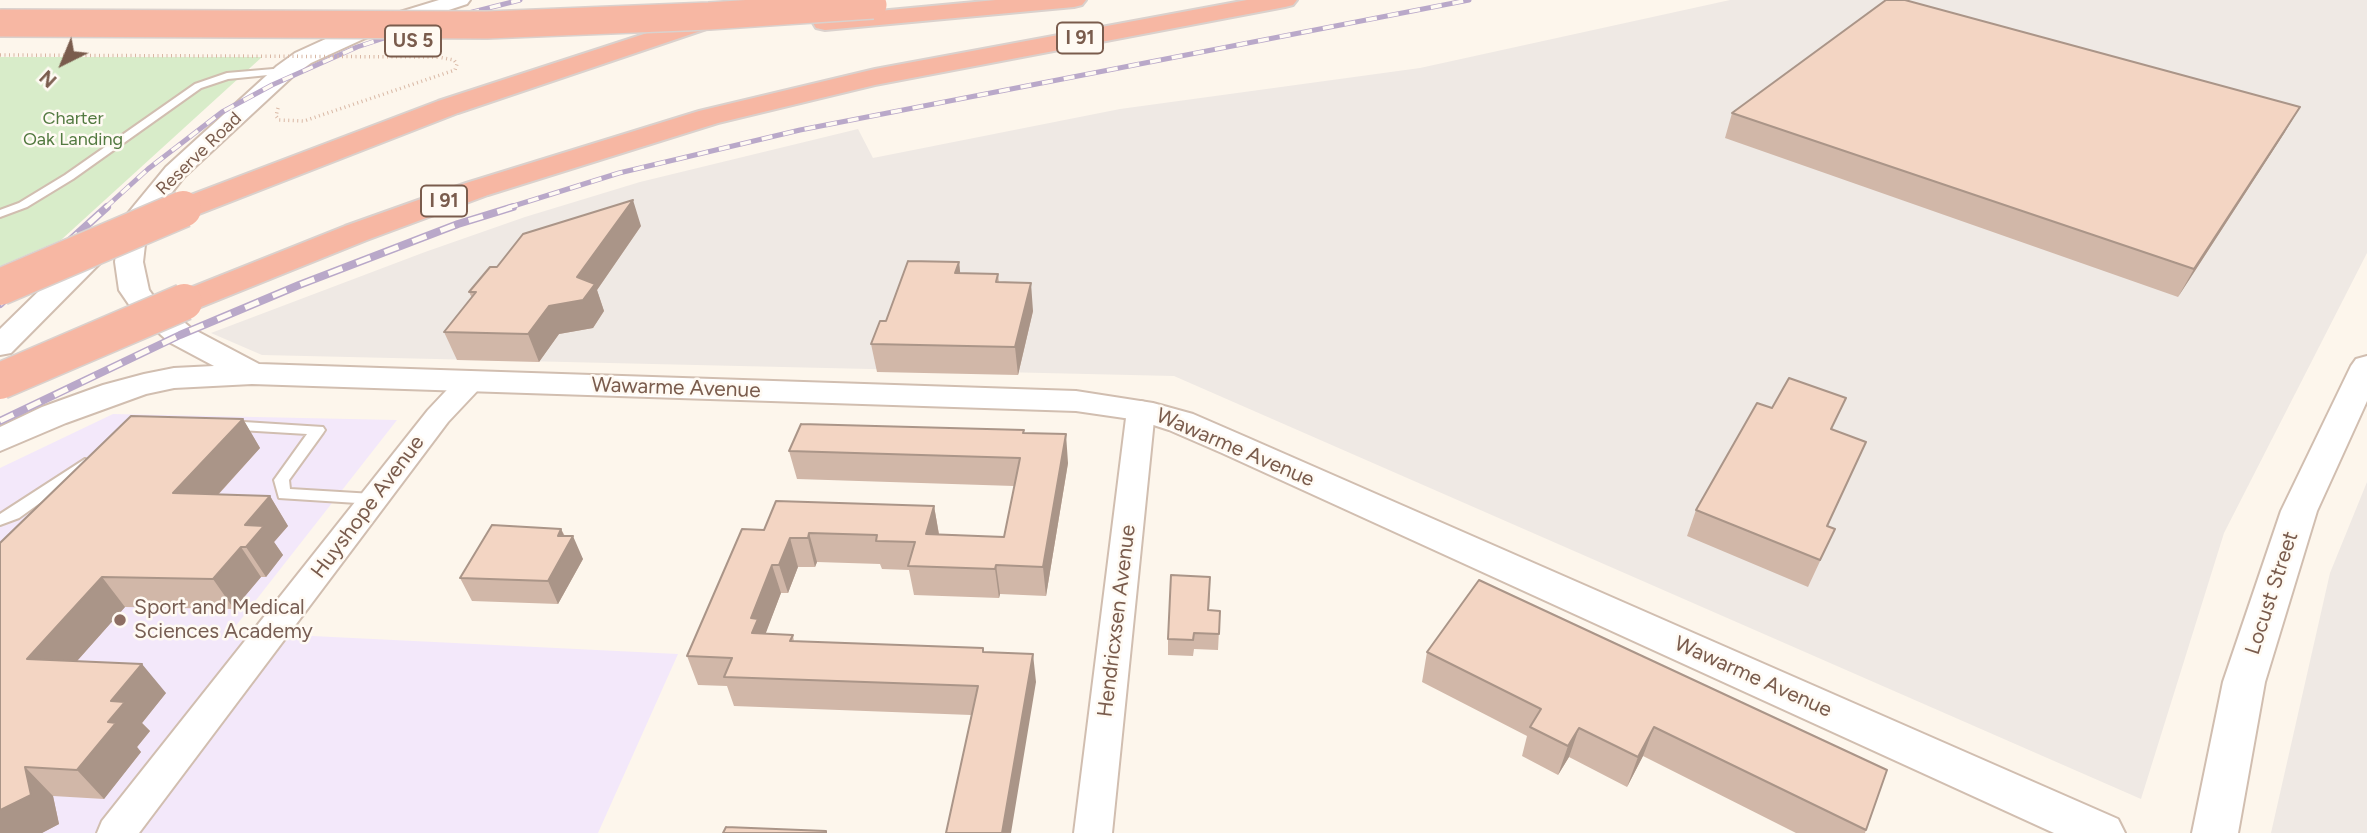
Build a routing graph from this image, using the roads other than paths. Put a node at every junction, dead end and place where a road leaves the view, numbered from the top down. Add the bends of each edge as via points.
1 (460, 0) edge
2 (788, 0) edge
3 (934, 0) edge
4 (1074, 0) edge
5 (1285, 0) edge
6 (769, 1) edge
7 (0, 22) edge
8 (0, 40) edge
9 (285, 71) junction
10 (175, 172) junction
11 (0, 214) edge
12 (0, 287) edge
13 (0, 345) edge
14 (2367, 366) edge
15 (252, 374) junction
16 (0, 381) edge
17 (470, 382) junction
18 (1141, 410) junction
19 (208, 425) edge
20 (0, 440) edge
21 (94, 458) edge
22 (373, 499) junction
23 (0, 520) edge
24 (116, 833) edge
25 (1093, 833) edge
26 (2102, 833) edge
27 (2215, 833) edge

1 - 9 street, Reserve Road via 362,31
2 - 6 highway
3 - 7 highway, bridge via 688,17 487,24
4 - 8 highway, US 5 via 647,34 464,40
5 - 16 highway, I 91, bridge via 875,77 598,150 334,242
6 - 7 highway, US 5, bridge via 411,17
6 - 12 highway, bridge via 448,107 184,209
9 - 10 street, Reserve Road
9 - 11 lane via 227,76 198,86 69,177
10 - 13 street
10 - 15 street, Reserve Road via 138,218 129,262 134,290 156,317 180,335
14 - 27 street, Locust Street via 2299,511 2244,682
15 - 17 street, Wawarme Avenue
15 - 20 street, Wawarme Avenue via 144,384 54,415
17 - 18 street, Wawarme Avenue via 1076,401
17 - 22 street, Huyshope Avenue
18 - 25 street, Hendricxsen Avenue
18 - 26 street, Wawarme Avenue via 1234,445
19 - 22 lane via 318,430 281,480 284,494
21 - 23 lane
22 - 24 street, Huyshope Avenue

